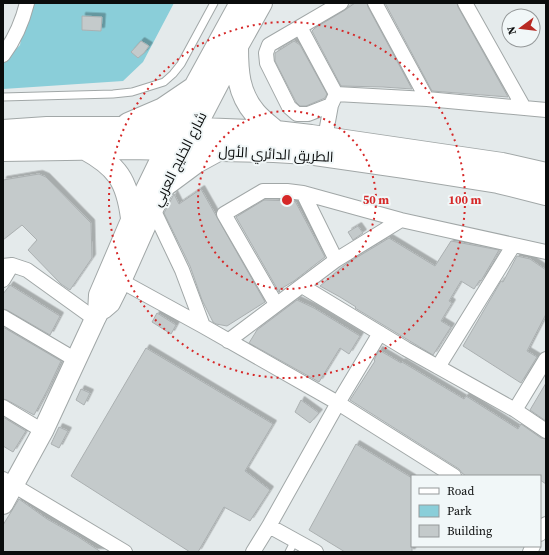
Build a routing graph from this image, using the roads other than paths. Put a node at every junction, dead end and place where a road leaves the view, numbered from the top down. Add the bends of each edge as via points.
1 (27, 3) edge
2 (214, 3) edge
3 (241, 3) edge
4 (261, 3) edge
5 (341, 3) edge
6 (375, 3) edge
7 (465, 3) edge
8 (300, 27) junction
9 (237, 46) junction
10 (3, 55) edge
11 (195, 88) junction
12 (3, 97) edge
13 (333, 99) junction
14 (427, 99) junction
15 (524, 108) junction
16 (546, 110) edge
17 (118, 128) junction
18 (185, 128) junction
19 (3, 131) edge
20 (276, 132) junction
21 (325, 138) junction
22 (84, 148) junction
23 (175, 148) junction
24 (3, 150) edge
25 (218, 150) junction
26 (546, 174) edge
27 (165, 186) junction
28 (303, 193) junction
29 (546, 194) edge
30 (153, 209) junction
31 (132, 218) junction
32 (401, 220) junction
33 (513, 246) junction
34 (546, 252) edge
35 (336, 260) junction
36 (8, 266) edge
37 (3, 280) edge
38 (121, 281) junction
39 (302, 286) junction
40 (276, 304) junction
41 (97, 316) junction
42 (3, 317) edge
43 (203, 326) junction
44 (380, 333) junction
45 (228, 341) junction
46 (546, 359) edge
47 (76, 360) junction
48 (438, 367) junction
49 (338, 403) junction
50 (3, 407) edge
51 (515, 410) junction
52 (43, 432) junction
53 (546, 432) edge
54 (452, 475) edge
55 (8, 482) edge
56 (3, 504) edge
57 (269, 526) junction
58 (292, 546) edge
59 (125, 552) edge
60 (253, 552) edge
61 (316, 552) edge

1 - 10 street via 13,42
2 - 12 lane via 181,64 164,82 132,92 113,94
3 - 11 main road, شارع الخليج العربي
4 - 9 main road, شارع الخليج العربي
5 - 8 street
6 - 14 street
7 - 15 street
8 - 13 street
8 - 13 street via 269,46 266,53 267,63 289,107 297,114 308,114
9 - 18 main road, شارع الخليج العربي
9 - 20 main road via 237,71 241,89 255,114
11 - 17 main road via 163,109
11 - 18 main road, شارع الخليج العربي
13 - 14 street
13 - 21 street
14 - 15 street
15 - 16 street
17 - 18 main road, الطريق الدائري الأول
17 - 19 main road, الطريق الدائري الأول
18 - 20 main road, الطريق الدائري الأول
18 - 23 main road, شارع الخليج العربي
20 - 21 main road, الطريق الدائري الأول
21 - 26 main road, الطريق الدائري الأول via 502,164
22 - 23 main road, الطريق الدائري الأول
22 - 24 main road, الطريق الدائري الأول
22 - 31 main road via 110,164 120,176 131,205
23 - 25 main road, الطريق الدائري الأول
23 - 27 main road, شارع الخليج العربي
23 - 31 main road, شارع الخليج العربي
25 - 27 main road via 196,162
25 - 29 main road, الطريق الدائري الأول via 308,153 498,182
27 - 30 main road, شارع الخليج العربي
28 - 32 street
28 - 35 street
28 - 40 street via 263,191 224,214
30 - 38 main road, شارع الخليج العربي
30 - 43 street via 182,270
31 - 41 main road, شارع الخليج العربي via 100,295
32 - 33 street
32 - 35 street
33 - 34 street
33 - 48 street
35 - 39 street
36 - 37 street
36 - 41 street via 27,270
38 - 41 main road, شارع الخليج العربي via 110,303
38 - 43 street
39 - 40 street
39 - 44 street
40 - 45 street
41 - 47 main road, شارع الخليج العربي
42 - 47 street
43 - 45 street
44 - 48 street
44 - 49 street
45 - 49 street
46 - 51 street
47 - 52 main road, شارع الخليج العربي
48 - 51 street
49 - 54 street
49 - 57 street
50 - 52 street
51 - 53 street
52 - 55 main road, شارع الخليج العربي
55 - 56 main road, شارع الخليج العربي
55 - 59 street
57 - 58 street
57 - 60 street
58 - 61 street

